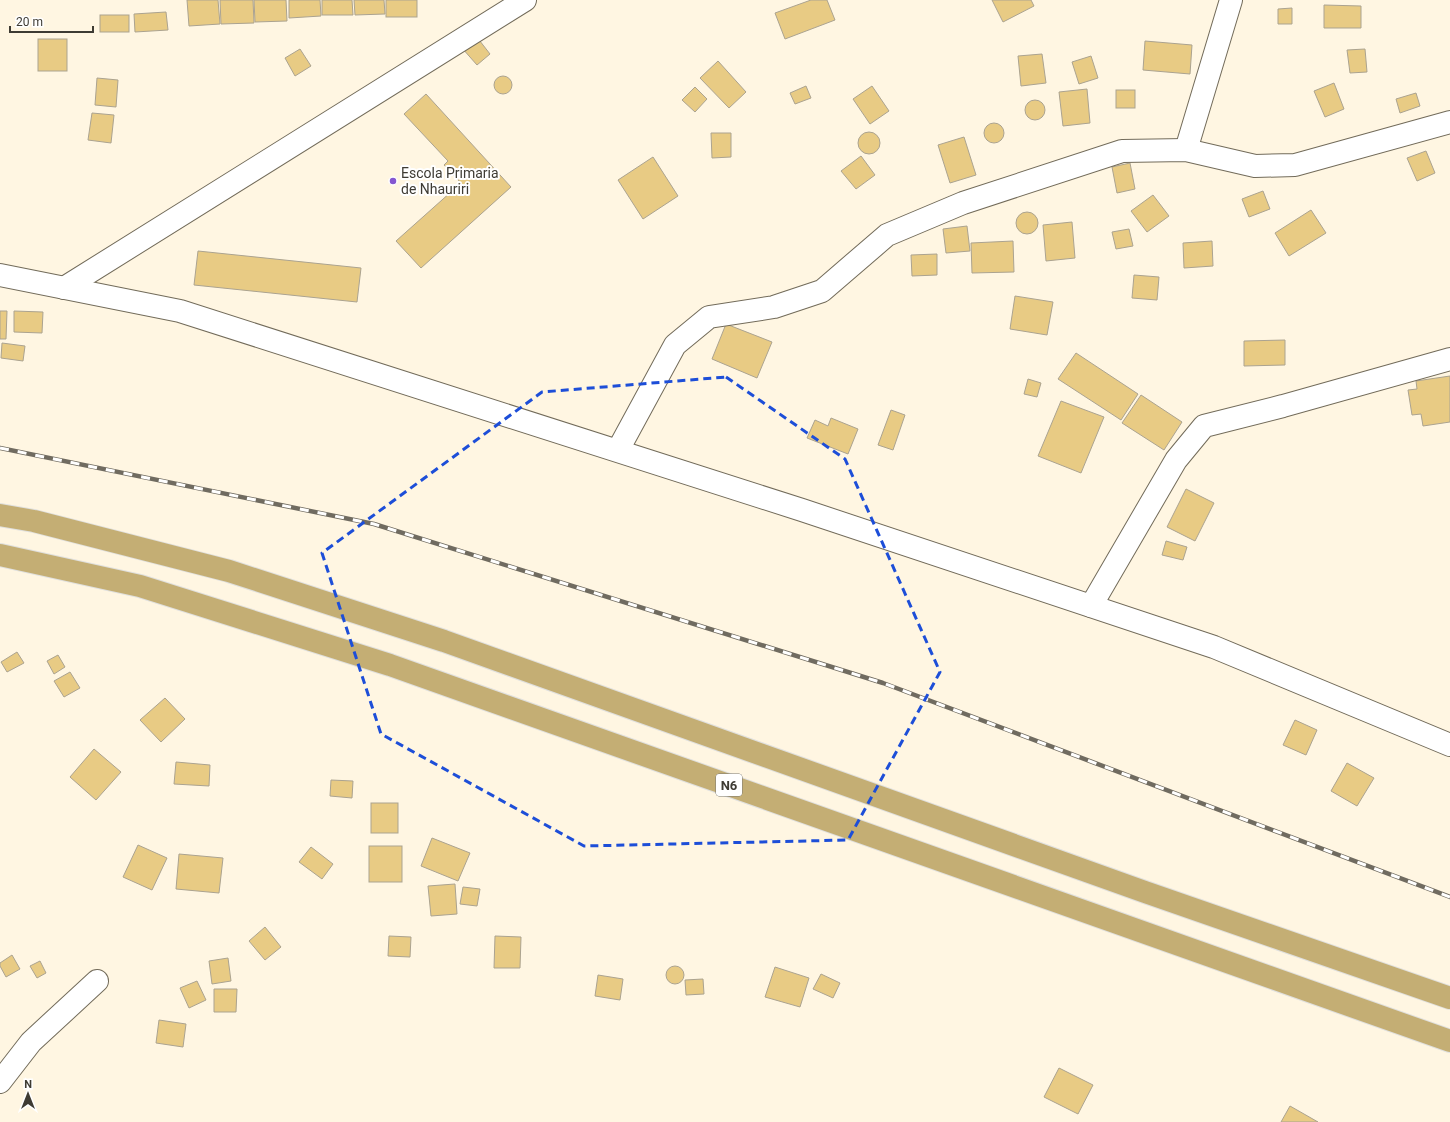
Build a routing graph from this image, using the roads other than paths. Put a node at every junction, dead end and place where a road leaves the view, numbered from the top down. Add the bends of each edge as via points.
1 (525, 0) edge
2 (1231, 0) edge
3 (1450, 122) edge
4 (1186, 150) junction
5 (0, 275) edge
6 (64, 288) junction
7 (1450, 359) edge
8 (618, 450) junction
9 (0, 515) edge
10 (0, 555) edge
11 (1091, 606) junction
12 (1450, 745) edge
13 (97, 981) dead end
14 (1450, 998) edge
15 (1450, 1041) edge
16 (0, 1082) edge

1 - 6 street
2 - 4 street
3 - 4 street via 1295,165 1255,166
4 - 8 street via 1122,150 963,203 888,235 822,291 774,307 708,317 675,345
5 - 6 street
6 - 8 street via 180,311
7 - 11 street via 1204,426 1176,460
8 - 11 street
9 - 14 highway via 34,521 229,570 444,641 1145,892
10 - 15 highway, N6 via 140,586 390,665
11 - 12 street via 1214,647
13 - 16 street via 31,1042

